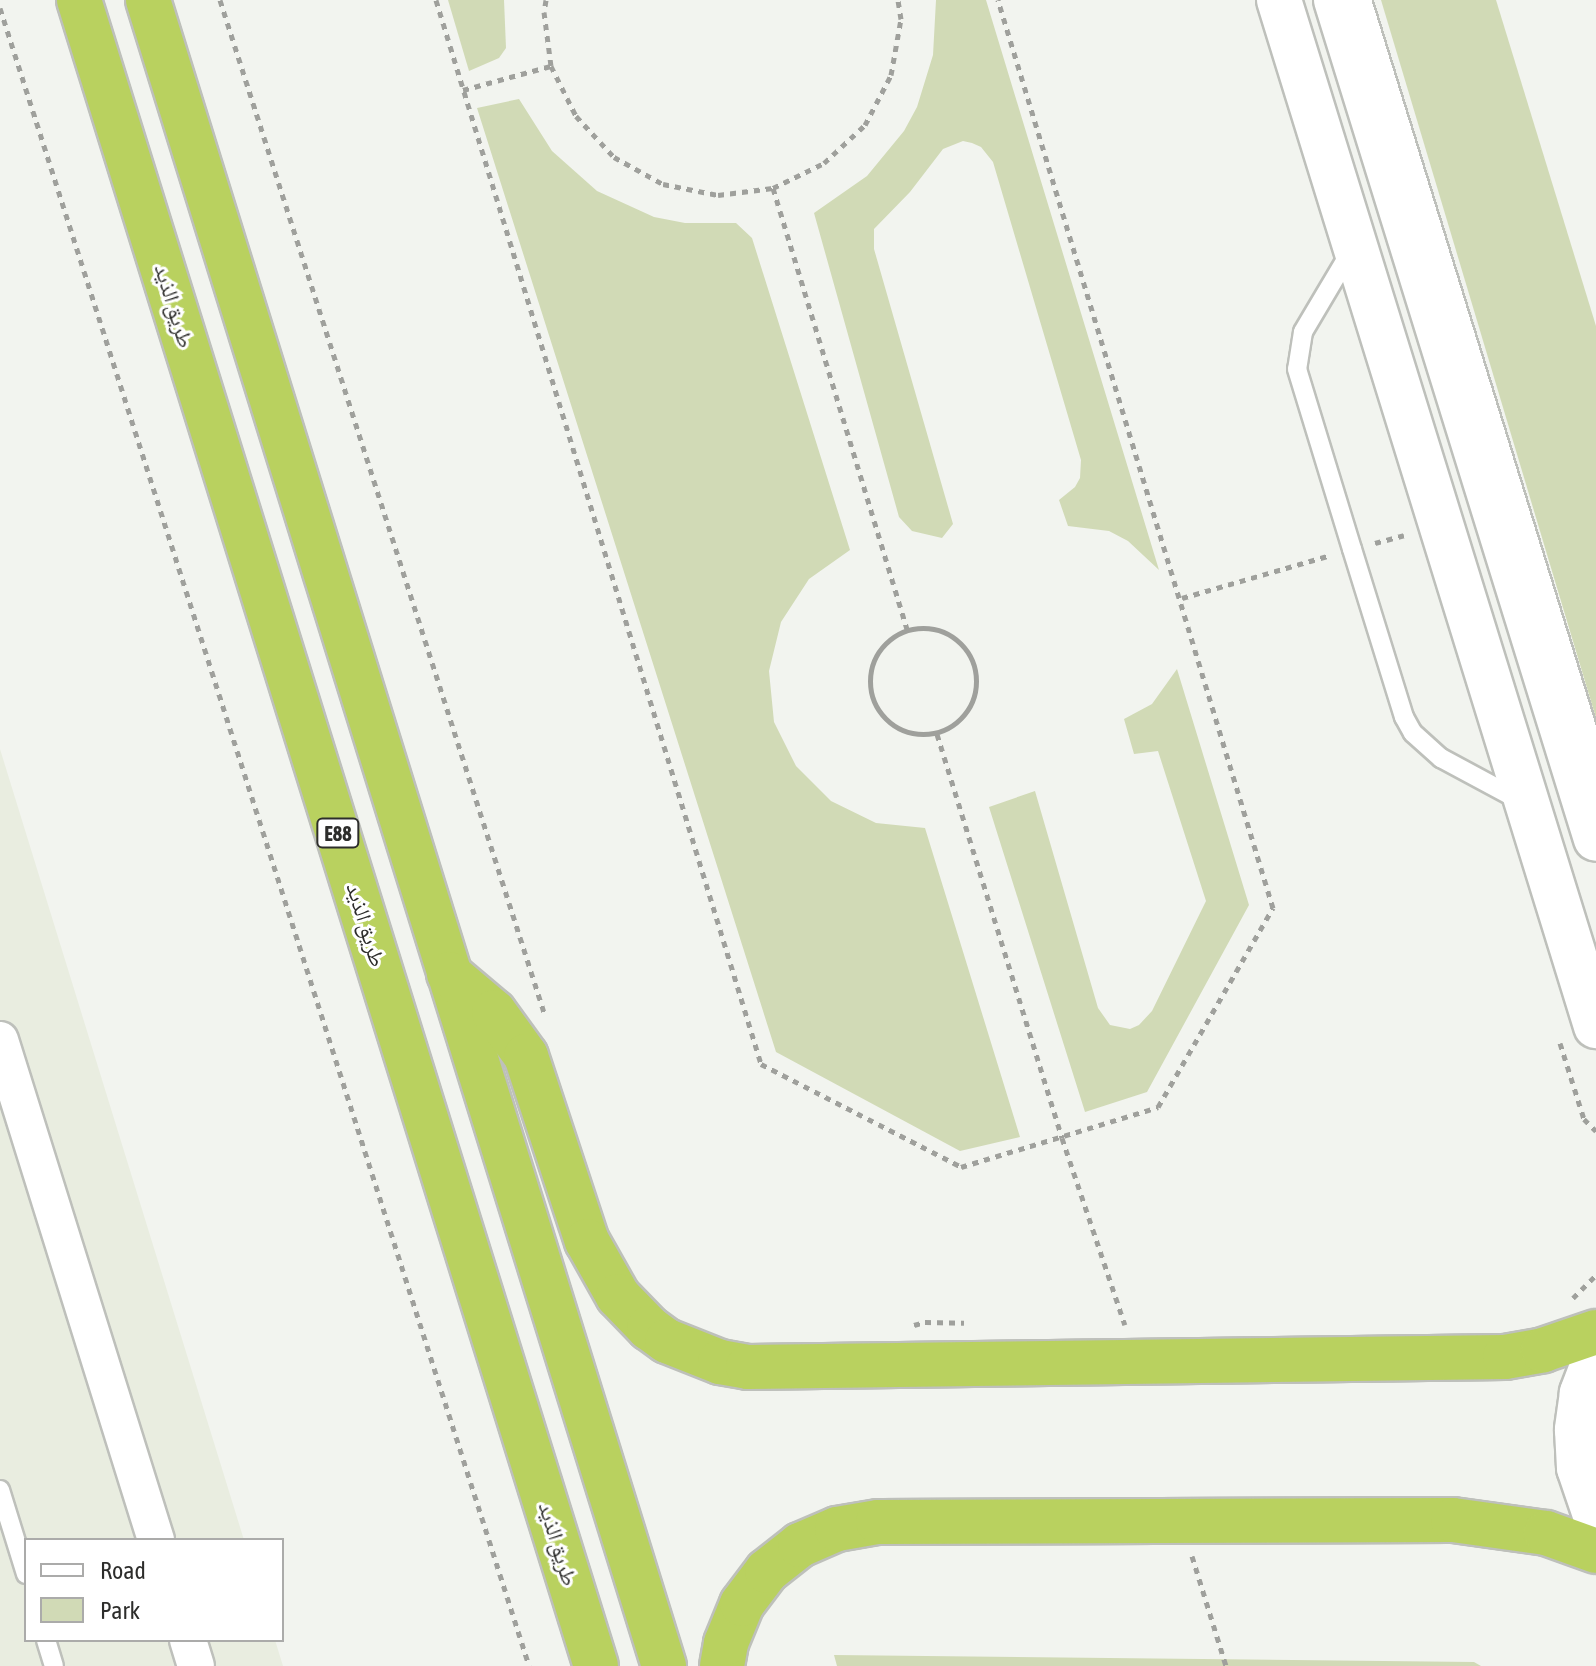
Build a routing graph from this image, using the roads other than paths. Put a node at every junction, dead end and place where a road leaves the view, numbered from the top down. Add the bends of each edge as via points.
1 (79, 0) edge
2 (148, 0) edge
3 (1279, 0) edge
4 (1336, 0) edge
5 (1362, 0) edge
6 (1355, 245) junction
7 (1596, 757) edge
8 (1529, 806) junction
9 (1596, 839) edge
10 (449, 974) junction
11 (1596, 1026) edge
12 (0, 1040) edge
13 (1581, 1318) edge
14 (1596, 1356) edge
15 (1, 1500) edge
16 (1596, 1518) edge
17 (155, 1538) edge
18 (1596, 1551) edge
19 (24, 1568) edge
20 (47, 1642) edge
21 (189, 1642) edge
22 (54, 1666) edge
23 (196, 1666) edge
24 (596, 1666) edge
25 (664, 1666) edge
26 (722, 1666) edge

1 - 24 highway, طريق الذيد / E88
2 - 10 highway
3 - 6 street
4 - 9 street
5 - 7 lane
6 - 8 street
6 - 8 lane via 1303,332 1297,360 1404,717 1413,733 1441,758
8 - 11 street
10 - 13 highway via 494,1012 526,1056 595,1260 632,1313 667,1341 693,1353 748,1367 1124,1338 1505,1357 1543,1350
10 - 25 highway
12 - 17 street
14 - 16 street via 1582,1393 1577,1430 1579,1468
15 - 19 lane
18 - 26 highway via 1546,1533 1453,1520 878,1522 800,1545 767,1571 742,1604
20 - 22 lane
21 - 23 street

